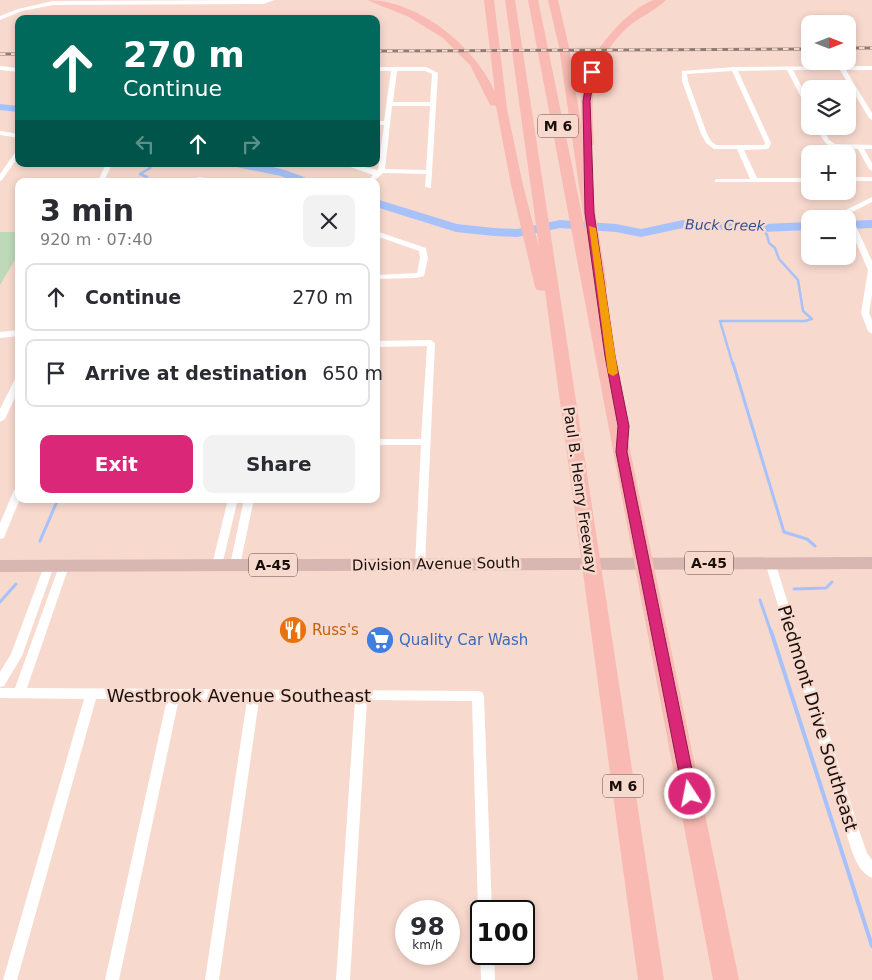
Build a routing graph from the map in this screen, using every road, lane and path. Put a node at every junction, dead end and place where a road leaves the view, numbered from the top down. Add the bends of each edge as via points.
1 (272, 0) edge
2 (372, 0) edge
3 (377, 0) edge
4 (489, 0) edge
5 (510, 0) edge
6 (533, 0) edge
7 (553, 0) edge
8 (661, 0) edge
9 (396, 8) junction
10 (0, 18) edge
11 (0, 68) edge
12 (856, 68) edge
13 (872, 68) edge
14 (380, 69) edge
15 (394, 69) junction
16 (734, 69) junction
17 (789, 69) junction
18 (801, 69) edge
19 (15, 70) edge
20 (843, 70) edge
21 (801, 92) edge
22 (390, 104) junction
23 (434, 104) junction
24 (872, 118) edge
25 (380, 123) edge
26 (387, 123) junction
27 (0, 133) edge
28 (15, 135) edge
29 (823, 135) edge
30 (860, 147) junction
31 (872, 147) edge
32 (740, 148) junction
33 (15, 157) edge
34 (380, 166) edge
35 (358, 167) edge
36 (380, 167) edge
37 (872, 169) edge
38 (379, 172) junction
39 (430, 172) junction
40 (373, 178) edge
41 (0, 179) edge
42 (856, 179) edge
43 (872, 179) edge
44 (754, 180) junction
45 (801, 180) edge
46 (717, 181) dead end
47 (517, 185) junction
48 (429, 187) dead end
49 (589, 198) junction
50 (872, 199) edge
51 (380, 234) edge
52 (380, 277) edge
53 (548, 290) junction
54 (595, 290) junction
55 (872, 331) edge
56 (15, 333) edge
57 (0, 335) edge
58 (380, 344) edge
59 (15, 387) edge
60 (0, 419) edge
61 (380, 442) edge
62 (426, 442) junction
63 (15, 499) edge
64 (232, 503) edge
65 (248, 503) edge
66 (0, 535) edge
67 (770, 562) junction
68 (872, 563) edge
69 (420, 564) junction
70 (217, 565) junction
71 (235, 565) junction
72 (0, 566) edge
73 (56, 566) junction
74 (0, 682) edge
75 (0, 693) edge
76 (19, 693) junction
77 (174, 694) junction
78 (91, 695) junction
79 (254, 696) junction
80 (361, 696) junction
81 (872, 871) edge
82 (486, 900) edge
83 (487, 965) edge
84 (10, 980) edge
85 (112, 980) edge
86 (212, 980) edge
87 (344, 980) edge
88 (488, 980) edge
89 (651, 980) edge
90 (726, 980) edge

1 - 10 street via 53,4 20,10
2 - 9 highway
3 - 9 highway
4 - 47 highway via 502,109
5 - 53 highway, Paul B. Henry Freeway / M 6
6 - 54 highway, M 6 via 572,198
7 - 49 highway
8 - 49 highway via 630,20 603,50 592,72 587,101
9 - 47 highway via 430,24 465,51 488,86
11 - 19 street
12 - 13 street
14 - 15 street
15 - 22 street
15 - 23 street via 432,70 435,73
16 - 17 street
16 - 32 street via 768,143 767,147
16 - 32 street via 684,72 708,142 714,147
17 - 18 street
17 - 21 street
20 - 24 street
22 - 23 street
22 - 26 street
23 - 39 street
25 - 26 street
26 - 34 street
27 - 28 street
29 - 30 street via 834,146
30 - 31 street
30 - 37 street
32 - 44 street
33 - 41 street
35 - 38 street
36 - 38 street
38 - 39 street
38 - 40 street
39 - 48 street
42 - 43 street
44 - 45 street
44 - 46 street
47 - 53 highway
49 - 54 highway
50 - 55 street via 846,212 872,270 864,313
51 - 52 street via 411,243 423,250 424,258 421,274
53 - 89 highway, Paul B. Henry Freeway / M 6 via 571,425
54 - 90 highway, M 6 via 622,452
56 - 57 street
58 - 62 street via 431,343
59 - 60 street
61 - 62 street
62 - 69 street
63 - 66 street
64 - 70 street
65 - 71 street
67 - 68 main road, Division Avenue South / A-45
67 - 69 main road, Division Avenue South / A-45
67 - 81 street, Piedmont Drive Southeast via 854,836 862,858
69 - 71 main road, Division Avenue South / A-45
70 - 71 main road, Division Avenue South / A-45
70 - 73 main road, Division Avenue South / A-45
72 - 73 main road, Division Avenue South / A-45
73 - 74 street via 16,656
73 - 76 street
75 - 76 street, Westbrook Avenue Southeast
76 - 78 street, Westbrook Avenue Southeast
77 - 78 street, Westbrook Avenue Southeast
77 - 79 street, Westbrook Avenue Southeast
77 - 85 street
78 - 84 street
79 - 80 street, Westbrook Avenue Southeast
79 - 86 street
80 - 82 street, Westbrook Avenue Southeast via 478,696
80 - 87 street
83 - 88 street

